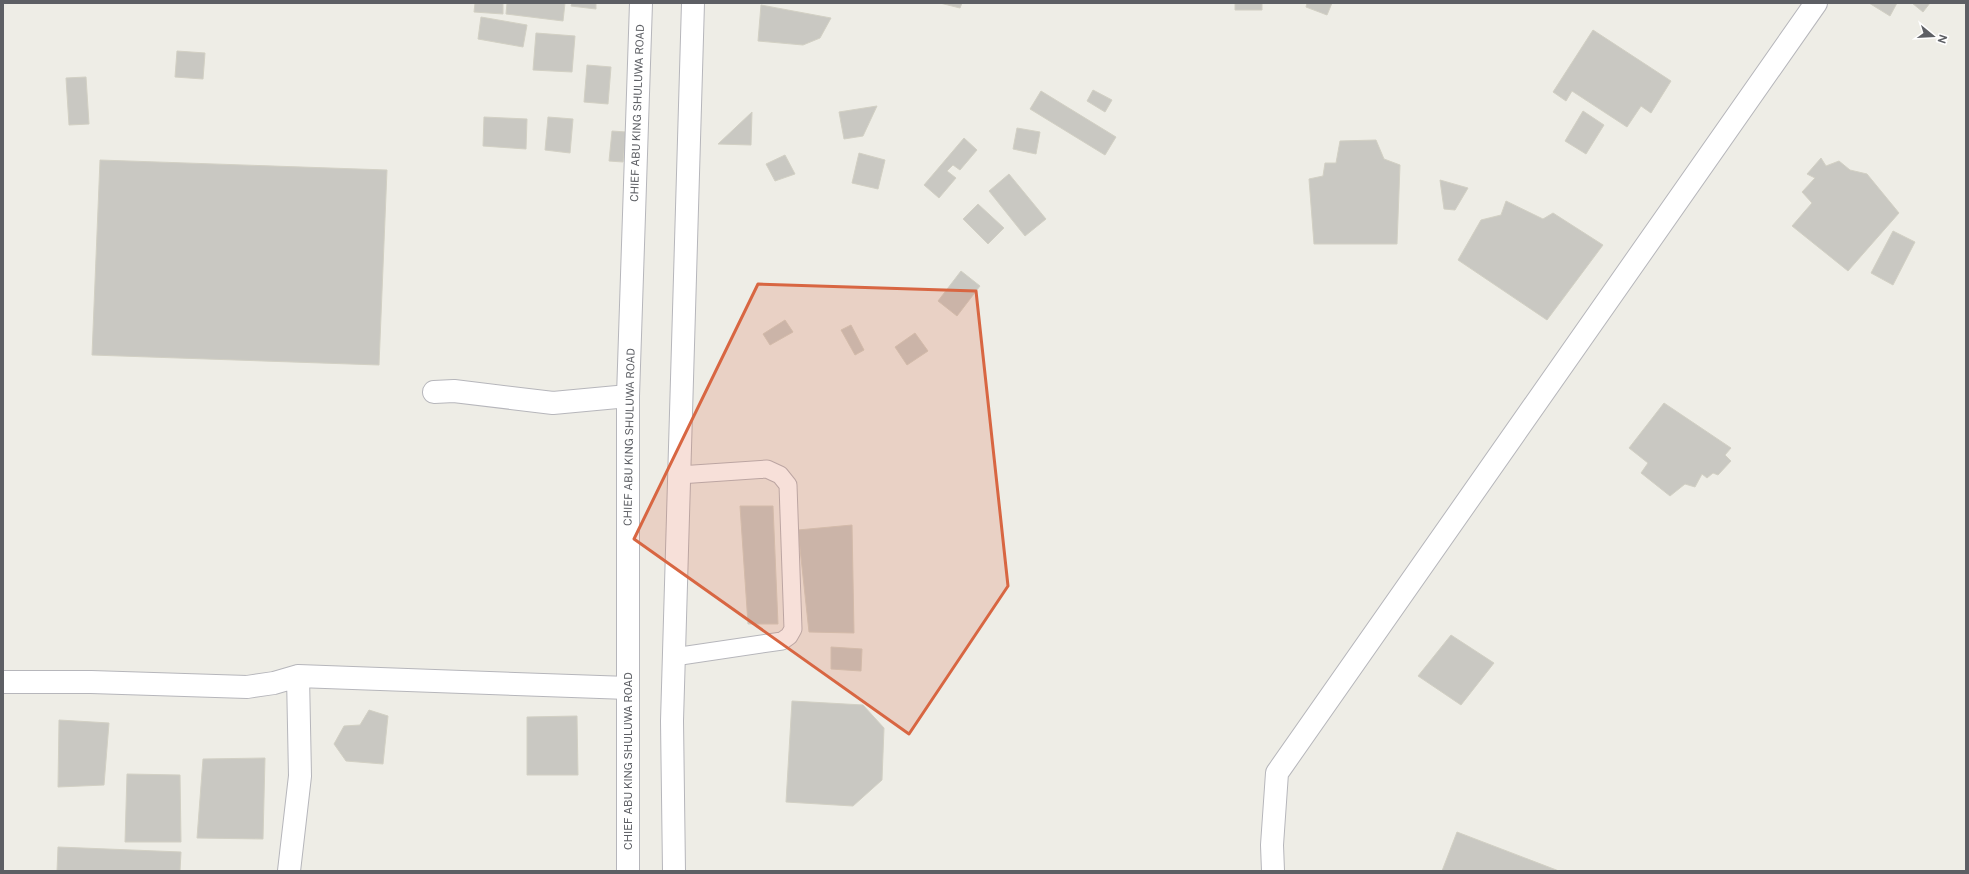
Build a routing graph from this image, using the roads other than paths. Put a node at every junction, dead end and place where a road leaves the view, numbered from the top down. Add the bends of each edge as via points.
1 (641, 3) edge
2 (693, 3) edge
3 (1816, 3) edge
4 (434, 392) dead end
5 (628, 396) junction
6 (679, 475) junction
7 (674, 657) junction
8 (298, 676) junction
9 (3, 682) edge
10 (628, 688) junction
11 (289, 871) edge
12 (628, 871) edge
13 (674, 871) edge
14 (1273, 871) edge

1 - 5 street, CHIEF ABU KING SHULUWA ROAD
2 - 6 street
3 - 14 street via 1277,773 1272,845
4 - 5 street via 454,391 553,403
5 - 10 street, CHIEF ABU KING SHULUWA ROAD
6 - 7 street
6 - 7 lane via 767,470 780,475 788,485 793,629 789,636 782,640
7 - 13 street
8 - 9 street via 247,687
8 - 10 street
8 - 11 street via 300,776
10 - 12 street, CHIEF ABU KING SHULUWA ROAD

